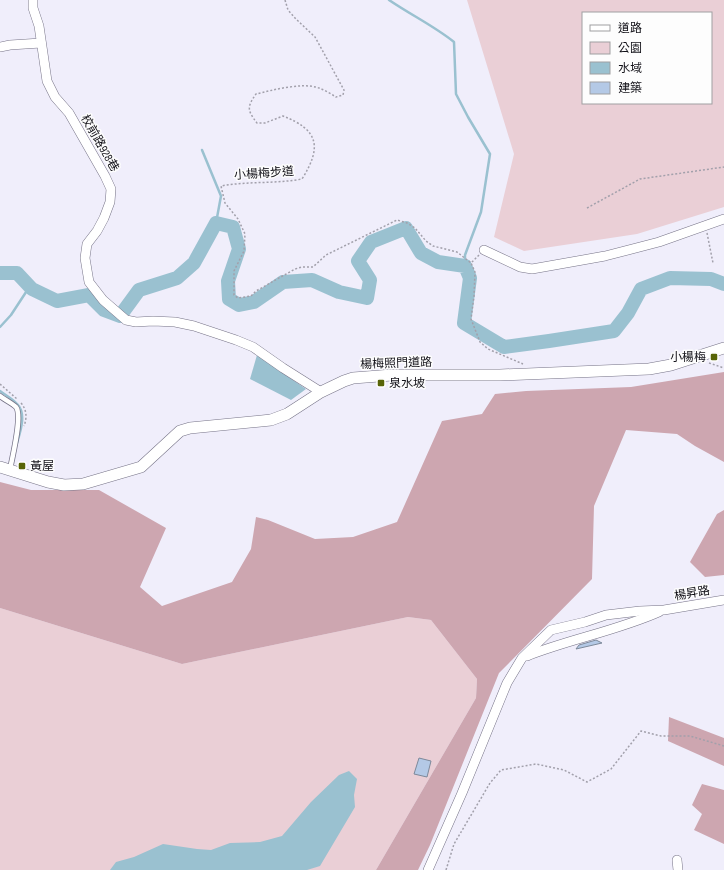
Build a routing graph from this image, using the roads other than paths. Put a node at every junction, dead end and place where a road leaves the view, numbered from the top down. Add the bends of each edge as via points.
1 (33, 0) edge
2 (41, 43) junction
3 (0, 47) edge
4 (724, 219) edge
5 (484, 250) road end
6 (724, 348) edge
7 (321, 392) junction
8 (0, 396) edge
9 (5, 469) edge
10 (724, 600) edge
11 (664, 610) junction
12 (522, 658) junction
13 (677, 860) dead end
14 (428, 870) edge
15 (678, 870) edge

1 - 2 street, 校前路928巷
2 - 3 street via 10,44
2 - 7 street, 校前路928巷 via 47,81 55,97 69,113 111,189 110,202 104,218 87,244 84,258 89,282 102,300 126,320 175,322 194,326 253,347
4 - 5 street via 659,242 605,256 532,269 520,267
6 - 7 street, 楊梅照門道路 via 671,365 649,369 500,375 392,374 353,378
7 - 9 street, 楊梅照門道路 via 287,414 271,420 180,431 141,467 83,484 48,482
8 - 9 lane via 15,406 19,413 18,426
10 - 11 street, 楊昇路
11 - 12 street via 636,622 553,646
11 - 12 street via 606,615 551,630
12 - 14 street via 507,682
13 - 15 street

